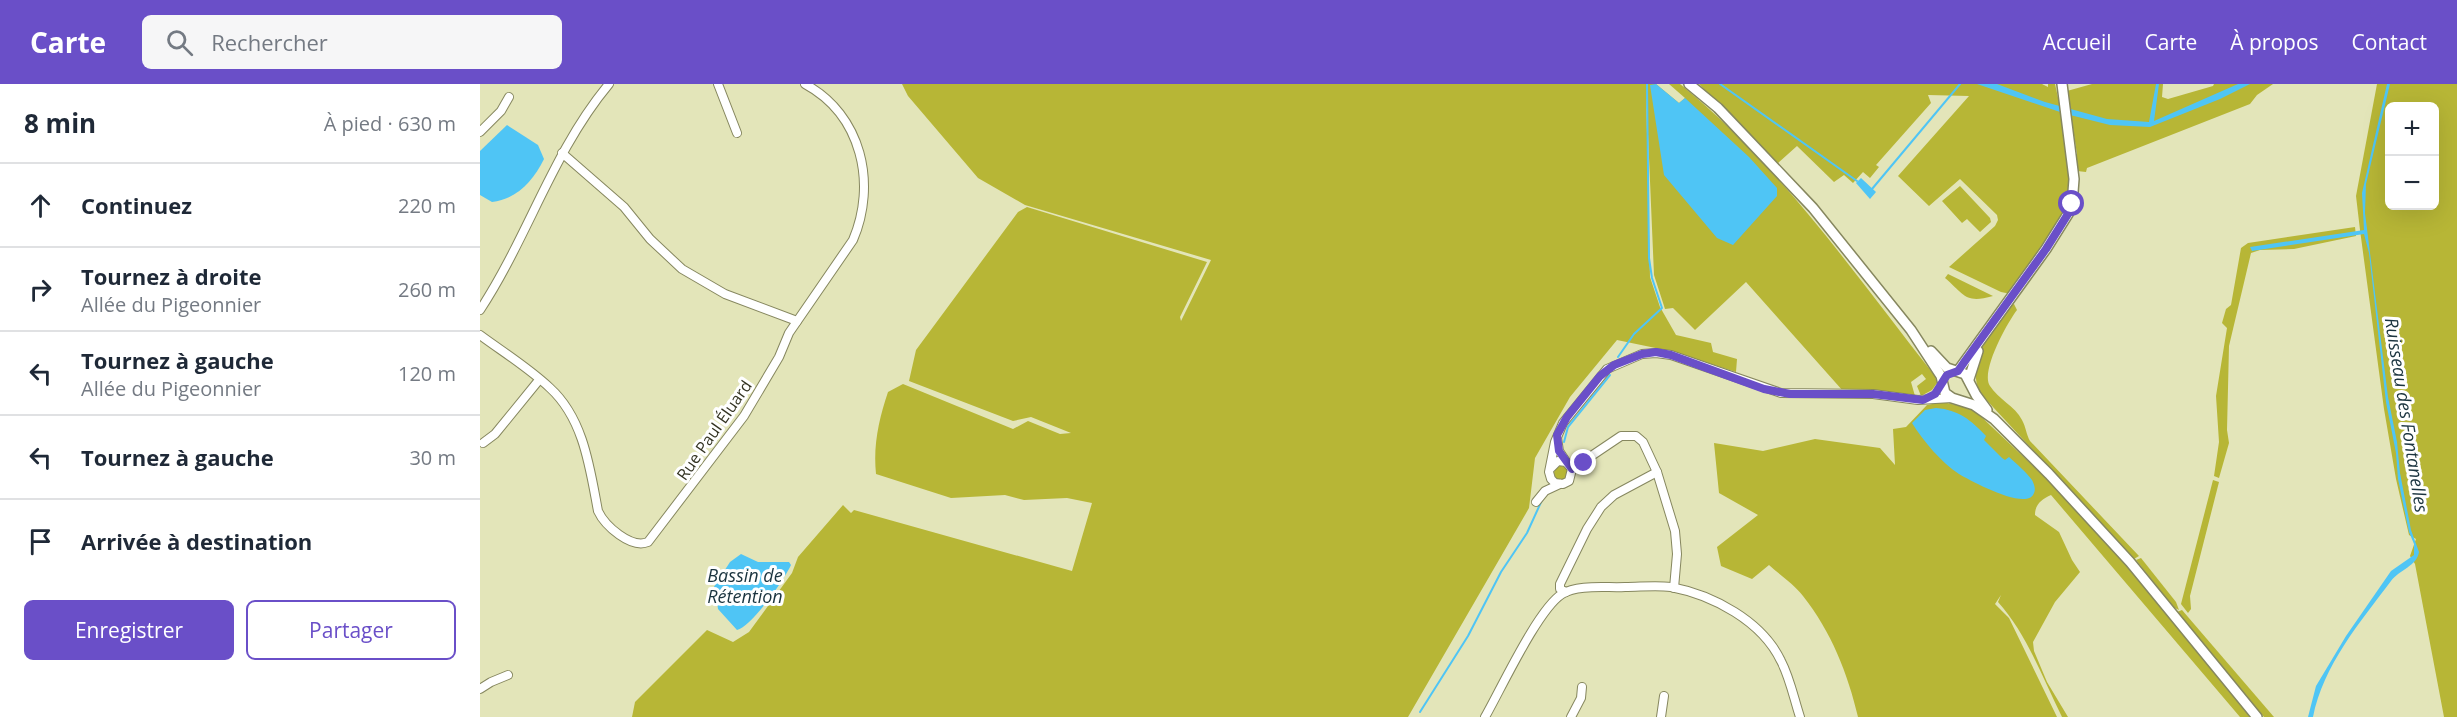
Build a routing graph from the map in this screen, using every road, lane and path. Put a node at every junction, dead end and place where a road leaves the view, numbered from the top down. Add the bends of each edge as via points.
1 (609, 84) edge
2 (718, 84) edge
3 (805, 84) edge
4 (1689, 84) edge
5 (2062, 84) edge
6 (509, 97) dead end
7 (480, 132) edge
8 (737, 133) dead end
9 (562, 153) junction
10 (480, 310) edge
11 (797, 321) junction
12 (1993, 322) junction
13 (1911, 330) junction
14 (480, 335) edge
15 (1956, 371) junction
16 (539, 380) junction
17 (1969, 381) junction
18 (1943, 384) junction
19 (1953, 398) junction
20 (1929, 399) junction
21 (1994, 419) junction
22 (1557, 435) junction
23 (483, 443) dead end
24 (1570, 466) junction
25 (1549, 470) junction
26 (1657, 472) junction
27 (1563, 484) junction
28 (1674, 588) junction
29 (1566, 592) junction
30 (508, 675) dead end
31 (1582, 687) dead end
32 (480, 689) edge
33 (1664, 696) dead end
34 (1485, 717) edge
35 (1571, 717) edge
36 (1661, 717) edge
37 (1800, 717) edge
38 (2257, 717) edge

1 - 9 street
2 - 8 street
3 - 11 street, Rue Paul Éluard via 824,98 847,125 860,153 865,184 861,217 852,240
4 - 13 street via 1718,108 1813,208
5 - 12 street via 2074,179 2072,204
6 - 7 street
9 - 10 street
9 - 11 street via 624,207 682,269 725,294
11 - 16 street, Rue Paul Éluard via 744,416 644,544 618,534 603,520 576,425 560,399
12 - 15 street
12 - 17 street via 1977,353
13 - 15 street via 1942,363
13 - 18 street
14 - 16 street, Rue Paul Éluard
15 - 17 street via 1965,374
15 - 18 street via 1947,375
16 - 23 street
17 - 19 street via 1965,395
17 - 21 street
18 - 19 street via 1945,393
18 - 20 street
19 - 20 street
19 - 21 street via 1974,405
20 - 22 street via 1781,393 1671,355 1649,352 1607,369
21 - 38 street via 2130,562
22 - 24 street via 1559,451
22 - 25 street
24 - 25 street via 1558,462
24 - 26 street via 1584,463 1626,435 1643,442
24 - 27 street via 1571,478
25 - 27 street via 1553,482
25 - 27 street via 1536,502 1548,489
26 - 28 street via 1675,531
26 - 29 street via 1614,495 1593,517 1560,584 1560,590
28 - 29 street
28 - 37 street via 1734,611 1766,637 1782,661
29 - 34 street via 1541,616
30 - 32 street
31 - 35 street
33 - 36 street

